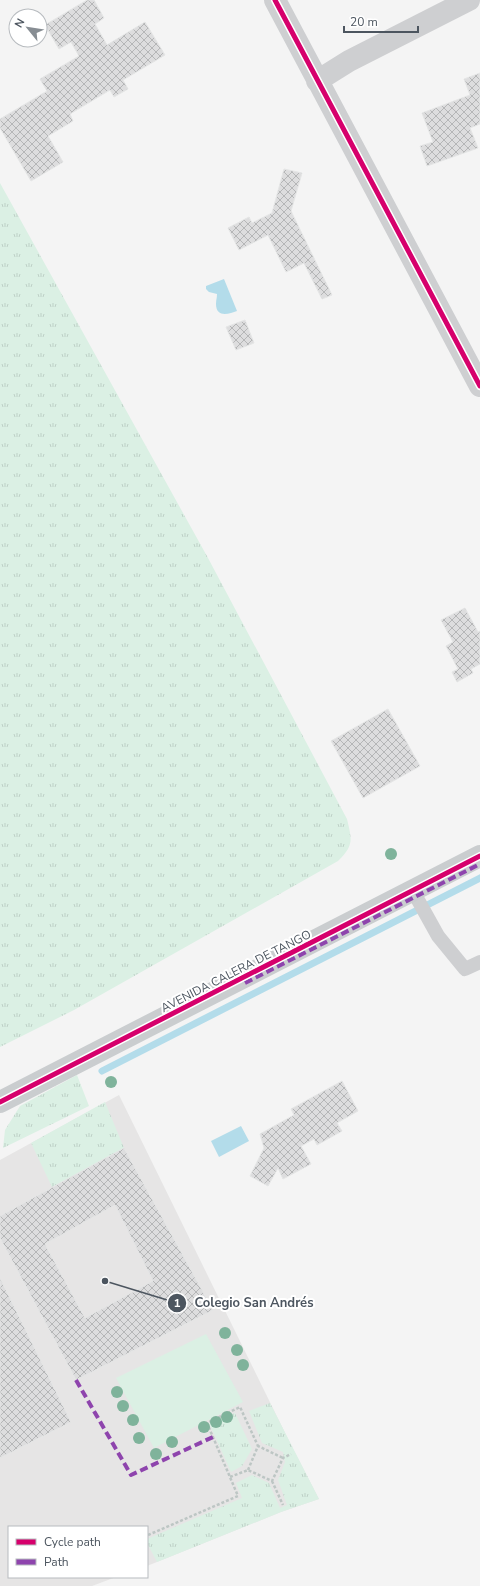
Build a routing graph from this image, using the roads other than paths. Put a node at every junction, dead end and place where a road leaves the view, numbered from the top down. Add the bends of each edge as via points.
1 (275, 0) edge
2 (469, 0) edge
3 (317, 81) junction
4 (480, 386) edge
5 (480, 856) edge
6 (418, 900) junction
7 (480, 962) edge
8 (0, 1102) edge

1 - 3 street
2 - 3 street via 349,61
3 - 4 street
5 - 6 main road, AVENIDA CALERA DE TANGO
6 - 7 lane via 438,936 465,969
6 - 8 main road, AVENIDA CALERA DE TANGO

